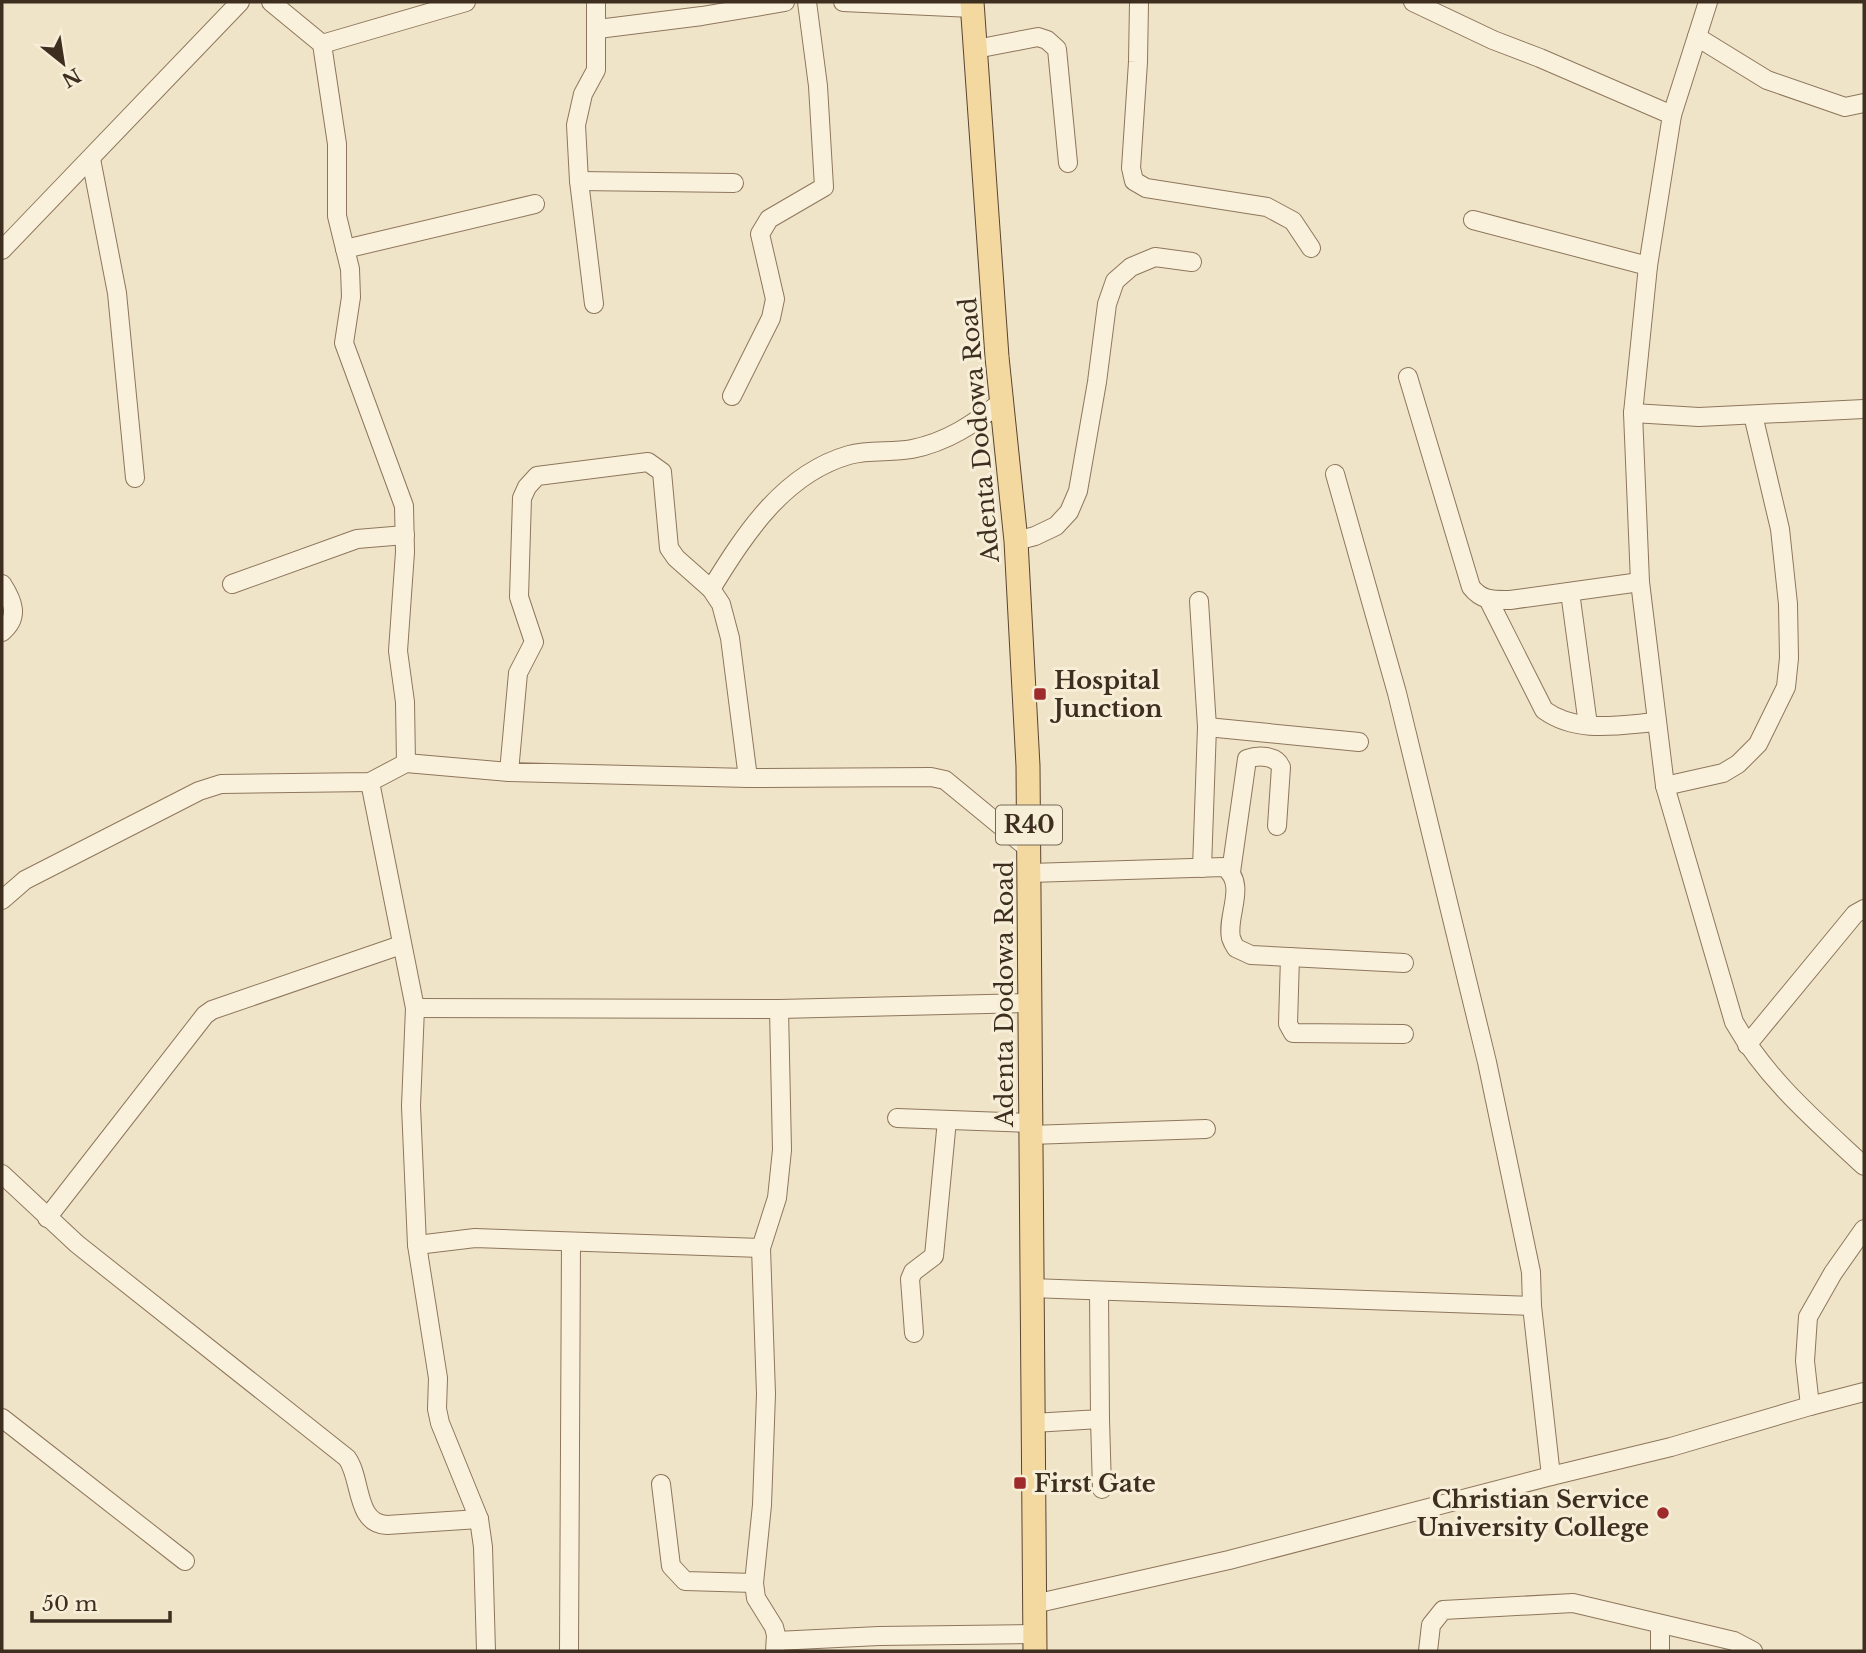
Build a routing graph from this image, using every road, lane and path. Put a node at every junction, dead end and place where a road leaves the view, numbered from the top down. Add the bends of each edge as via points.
1 (240, 2) edge
2 (271, 2) edge
3 (467, 2) edge
4 (596, 2) edge
5 (785, 2) edge
6 (807, 2) edge
7 (843, 2) edge
8 (1139, 2) edge
9 (1413, 2) edge
10 (1708, 2) edge
11 (972, 5) edge
12 (598, 29) junction
13 (1697, 37) junction
14 (321, 44) junction
15 (976, 49) junction
16 (1864, 103) edge
17 (1672, 115) junction
18 (91, 159) junction
19 (1068, 163) dead end
20 (579, 181) junction
21 (734, 183) dead end
22 (535, 204) dead end
23 (1473, 220) dead end
24 (1311, 248) dead end
25 (345, 249) junction
26 (2, 250) edge
27 (1192, 262) dead end
28 (1648, 266) junction
29 (594, 304) dead end
30 (1408, 377) dead end
31 (732, 396) dead end
32 (1001, 402) junction
33 (1864, 408) edge
34 (1633, 413) junction
35 (1753, 415) junction
36 (1335, 474) dead end
37 (135, 478) dead end
38 (405, 535) junction
39 (1016, 541) junction
40 (1640, 582) junction
41 (2, 584) edge
42 (232, 584) dead end
43 (711, 589) junction
44 (1570, 592) junction
45 (1489, 600) junction
46 (1199, 601) dead end
47 (2, 632) edge
48 (1657, 722) junction
49 (1588, 725) junction
50 (1207, 727) junction
51 (1359, 742) dead end
52 (406, 763) junction
53 (509, 772) junction
54 (748, 778) junction
55 (370, 782) junction
56 (1665, 786) junction
57 (1277, 826) dead end
58 (1030, 850) junction
59 (1202, 868) junction
60 (1231, 872) junction
61 (1030, 873) junction
62 (2, 900) edge
63 (1864, 909) edge
64 (401, 945) junction
65 (1290, 957) junction
66 (1404, 963) dead end
67 (1030, 1003) junction
68 (415, 1008) junction
69 (779, 1009) junction
70 (1404, 1034) dead end
71 (1747, 1045) junction
72 (897, 1118) dead end
73 (947, 1120) junction
74 (1030, 1129) junction
75 (1206, 1129) dead end
76 (1864, 1166) edge
77 (2, 1174) edge
78 (47, 1218) junction
79 (1864, 1229) edge
80 (571, 1242) junction
81 (417, 1245) junction
82 (761, 1248) junction
83 (1031, 1288) junction
84 (1099, 1292) junction
85 (1532, 1306) junction
86 (914, 1332) dead end
87 (1864, 1392) edge
88 (1810, 1406) junction
89 (2, 1418) edge
90 (1100, 1419) junction
91 (1033, 1423) junction
92 (1551, 1476) junction
93 (662, 1484) dead end
94 (1102, 1489) dead end
95 (480, 1519) junction
96 (185, 1561) dead end
97 (754, 1583) junction
98 (1034, 1604) junction
99 (1660, 1624) junction
100 (1034, 1643) edge
101 (775, 1646) edge
102 (485, 1651) edge
103 (569, 1651) edge
104 (1428, 1651) edge
105 (1660, 1651) edge
106 (1753, 1651) edge

1 - 18 street
2 - 14 street
3 - 14 street
4 - 12 street
5 - 12 street
6 - 31 street via 824,187 769,219 760,234 775,299 771,318
7 - 11 street
8 - 24 street via 1134,181 1146,188 1267,207 1293,220
9 - 17 street
10 - 13 street
11 - 15 main road, Adenta Dodowa Road / R40
12 - 20 street via 596,70 583,94 576,125
13 - 16 street via 1767,80 1845,107
13 - 17 street
14 - 25 street via 337,144 337,216
15 - 19 street via 1038,37 1057,49
15 - 32 main road, Adenta Dodowa Road / R40
17 - 28 street
18 - 26 street
18 - 37 street via 117,293
20 - 21 street
20 - 29 street
22 - 25 street
23 - 28 street
25 - 38 street via 351,297 344,344 404,506
27 - 39 street via 1155,257 1130,267 1115,281 1107,304 1078,491 1069,512 1056,526
28 - 34 street
30 - 45 street via 1471,587
32 - 39 main road, Adenta Dodowa Road / R40
32 - 43 street via 945,439 911,449 852,454 792,485 740,542
33 - 35 street
34 - 35 street
34 - 40 street
35 - 56 street via 1780,529 1790,658 1786,687 1758,744 1738,764 1723,773
36 - 85 street via 1397,693 1487,1062 1531,1272
38 - 42 street via 357,539
38 - 52 street via 398,651
39 - 58 main road, Adenta Dodowa Road / R40
40 - 44 street
40 - 48 street
41 - 47 street via 14,610
43 - 53 street via 668,548 663,472 648,462 537,476 522,498 519,597 534,642 518,673
43 - 54 street via 721,604 730,638
44 - 45 street
44 - 49 street
45 - 49 street via 1544,710 1557,719
46 - 50 street
48 - 49 street
48 - 56 street
50 - 51 street
50 - 59 street
52 - 53 street
52 - 55 street
53 - 54 street
54 - 58 street via 914,775 945,780
55 - 62 street via 221,784 25,880
55 - 64 street
56 - 71 street via 1734,1022
57 - 60 street via 1278,762 1247,759
58 - 61 main road, Adenta Dodowa Road / R40
59 - 60 street via 1224,867
59 - 61 street
60 - 65 street via 1236,883 1230,937 1236,948 1251,955
61 - 67 main road, Adenta Dodowa Road / R40
63 - 71 street via 1855,914
64 - 68 street
64 - 78 street via 205,1015
65 - 66 street
65 - 70 street via 1288,1024 1293,1033
67 - 69 street
67 - 74 main road, Adenta Dodowa Road / R40
68 - 69 street
68 - 81 street via 411,1106
69 - 82 street via 782,1150 777,1198
71 - 76 street via 1775,1082
72 - 73 street
73 - 74 street
73 - 86 street via 934,1256 910,1279
74 - 75 street
74 - 83 main road, Adenta Dodowa Road / R40
77 - 78 street
78 - 95 street via 347,1458 370,1521 387,1525
79 - 88 street via 1808,1317 1805,1361
80 - 81 street via 475,1238
80 - 82 street
80 - 103 street
81 - 95 street via 438,1378 440,1423
82 - 97 street via 766,1394
83 - 84 street
83 - 91 main road, Adenta Dodowa Road / R40
84 - 85 street
84 - 90 street
85 - 92 street
87 - 88 street
88 - 92 street
89 - 96 street
90 - 91 street
90 - 94 street
91 - 98 main road, Adenta Dodowa Road / R40
92 - 98 street via 1229,1560
93 - 97 street via 671,1566 677,1575 685,1581
95 - 102 street
97 - 101 street via 756,1598 774,1627
98 - 100 main road, Adenta Dodowa Road / R40
99 - 104 street via 1573,1603 1443,1610 1431,1625
99 - 105 street
99 - 106 street via 1734,1641
100 - 101 street via 879,1636

